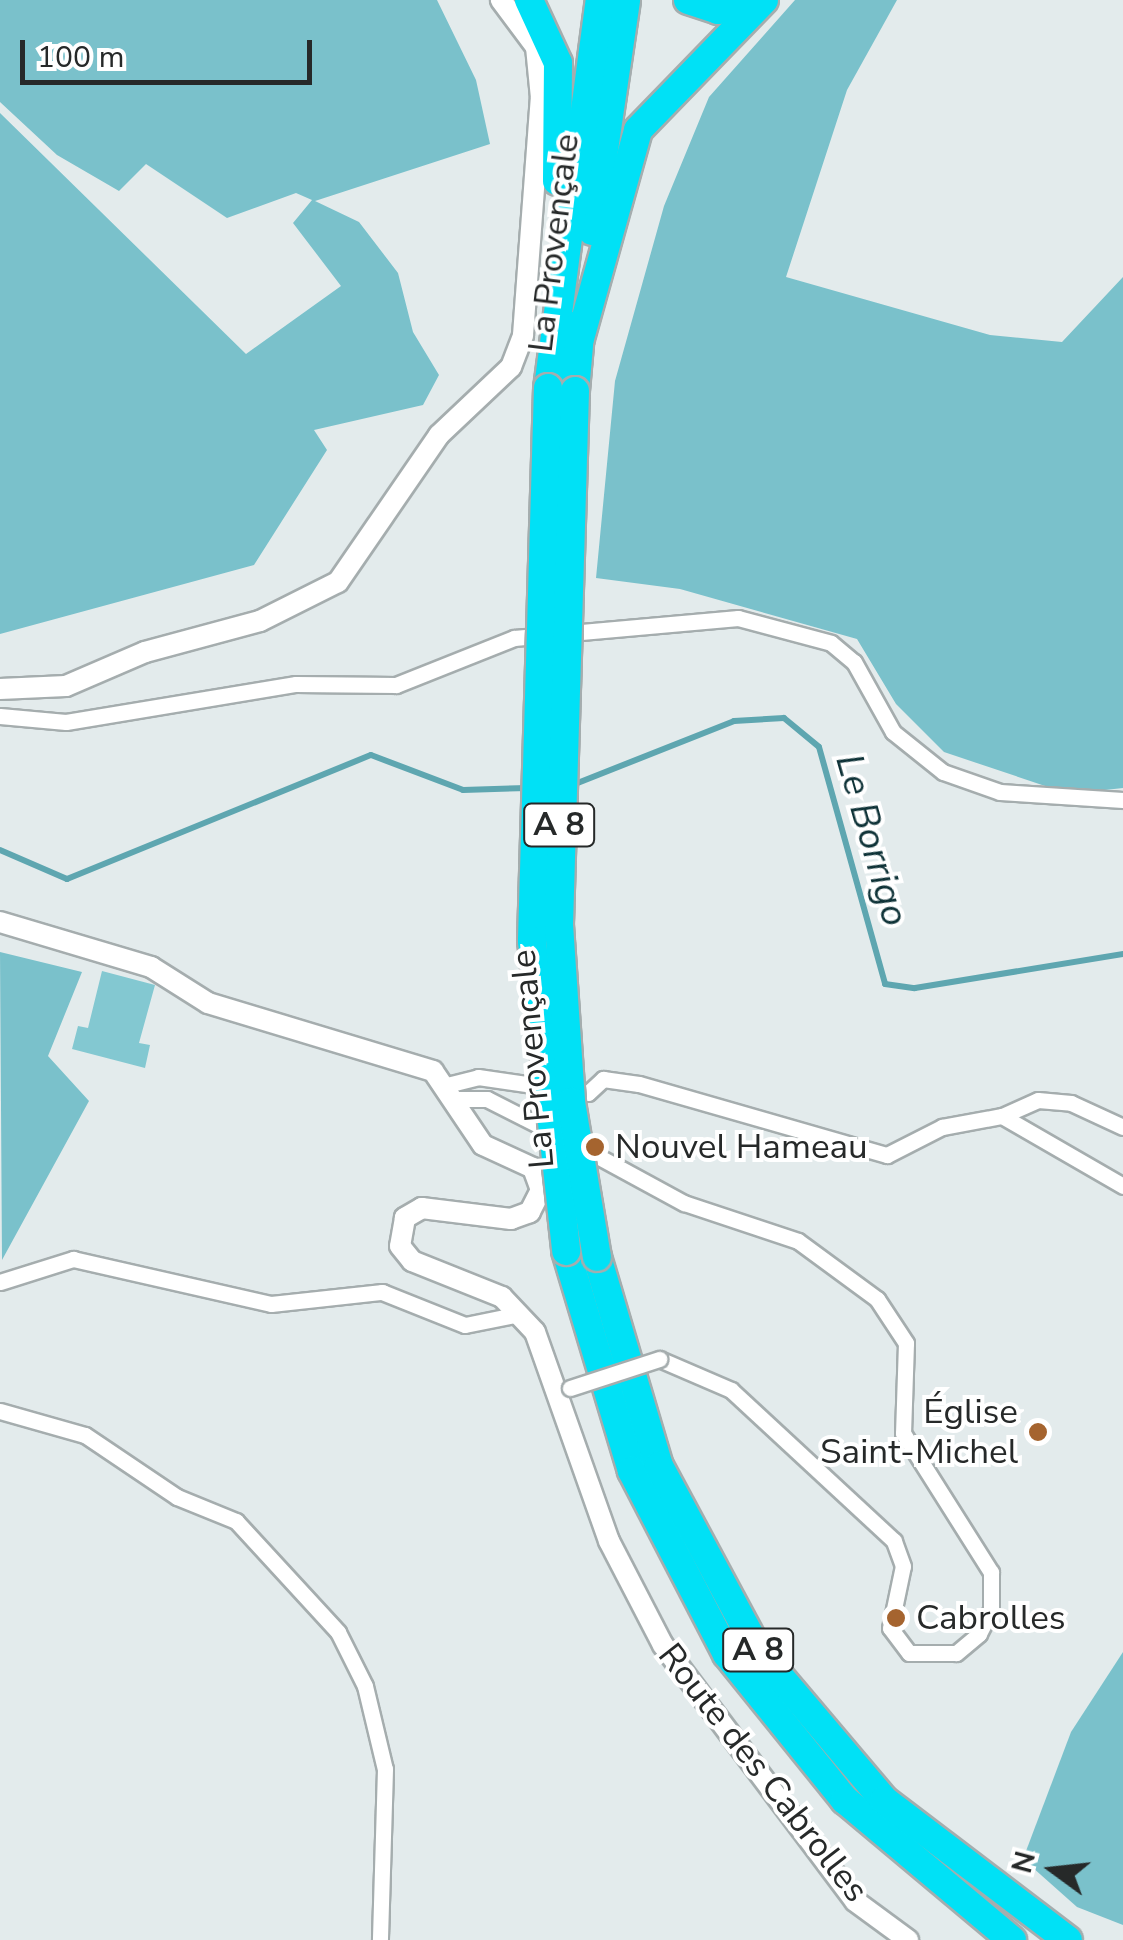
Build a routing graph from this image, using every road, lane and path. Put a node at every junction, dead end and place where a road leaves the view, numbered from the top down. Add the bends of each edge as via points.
1 (501, 0) edge
2 (530, 0) edge
3 (600, 0) edge
4 (626, 0) edge
5 (688, 0) edge
6 (742, 0) edge
7 (764, 0) edge
8 (554, 322) junction
9 (579, 342) junction
10 (562, 390) junction
11 (0, 689) edge
12 (0, 716) edge
13 (1123, 800) edge
14 (0, 922) edge
15 (450, 1092) junction
16 (1002, 1116) junction
17 (1123, 1127) edge
18 (1123, 1186) edge
19 (0, 1282) edge
20 (520, 1314) junction
21 (564, 1390) junction
22 (0, 1410) edge
23 (380, 1940) edge
24 (908, 1940) edge
25 (1012, 1940) edge
26 (1068, 1940) edge

1 - 11 street via 536,47 541,98 522,335 511,367 439,435 338,582 260,621 145,652 66,686
2 - 8 highway via 560,78
3 - 8 highway, La Provençale / A 8
4 - 9 highway, La Provençale / A 8
5 - 6 highway via 718,10
7 - 9 highway via 638,130
8 - 10 highway, La Provençale / A 8
9 - 10 highway, La Provençale / A 8
10 - 25 highway, La Provençale / A 8, bridge via 532,941 566,1251 632,1471 727,1654 844,1800
10 - 26 highway, La Provençale / A 8, bridge via 560,925 571,1102 596,1258 659,1466 758,1650 884,1800
12 - 13 street via 66,722 296,684 396,685 514,638 738,618 832,643 854,662 894,732 943,772 1000,792
14 - 15 street, Route des Cabrolles via 150,967 227,1009 381,1049
15 - 16 street via 478,1077 588,1094 603,1079 730,1105 887,1154 942,1127
15 - 20 street, Route des Cabrolles via 483,1145 533,1168 539,1200 511,1219 422,1208 405,1218 400,1246 412,1261 478,1281
15 - 21 street, bridge via 508,1106 684,1203 798,1242 877,1300 906,1343 903,1433 991,1572 991,1610 979,1634 956,1654 909,1654 890,1628 903,1566 894,1541 731,1390 659,1359
16 - 17 street via 1038,1100 1071,1103
16 - 18 street
19 - 20 street via 73,1260 271,1304 382,1292 465,1325
20 - 21 street, Route des Cabrolles
21 - 24 street, Route des Cabrolles via 609,1541 680,1674 766,1773 855,1901
22 - 23 street via 86,1435 177,1498 236,1521 338,1632 365,1686 385,1769

